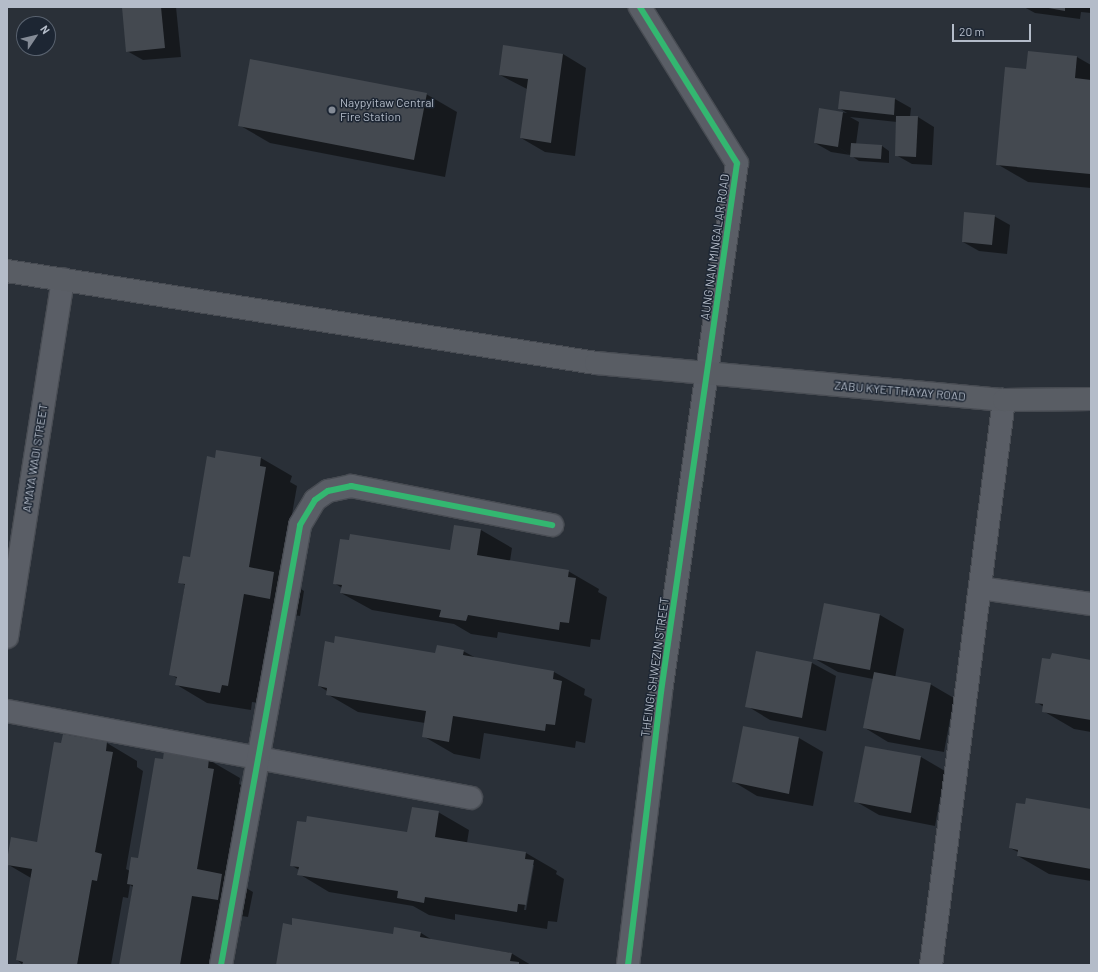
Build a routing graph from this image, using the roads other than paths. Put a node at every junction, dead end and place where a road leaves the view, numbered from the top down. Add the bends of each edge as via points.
1 (640, 7) edge
2 (7, 271) edge
3 (63, 279) junction
4 (709, 373) junction
5 (1091, 399) edge
6 (1004, 400) junction
7 (552, 525) dead end
8 (980, 588) junction
9 (1091, 604) edge
10 (7, 637) edge
11 (7, 711) edge
12 (257, 758) junction
13 (471, 798) dead end
14 (221, 965) edge
15 (628, 965) edge
16 (931, 965) edge

1 - 4 street, AUNG NAN MINGALAR ROAD via 737,163
2 - 3 main road, ZABU KYETTHAYAY ROAD
3 - 4 main road, ZABU KYETTHAYAY ROAD via 596,363
3 - 10 street, AMAYA WADI STREET
4 - 6 main road, ZABU KYETTHAYAY ROAD
4 - 15 street, THEINGI SHWEZIN STREET via 661,692
5 - 6 main road, ZABU KYETTHAYAY ROAD
6 - 8 street
7 - 12 street via 351,486 328,491 315,500 300,524
8 - 9 street
8 - 16 street
11 - 12 street
12 - 13 street
12 - 14 street

